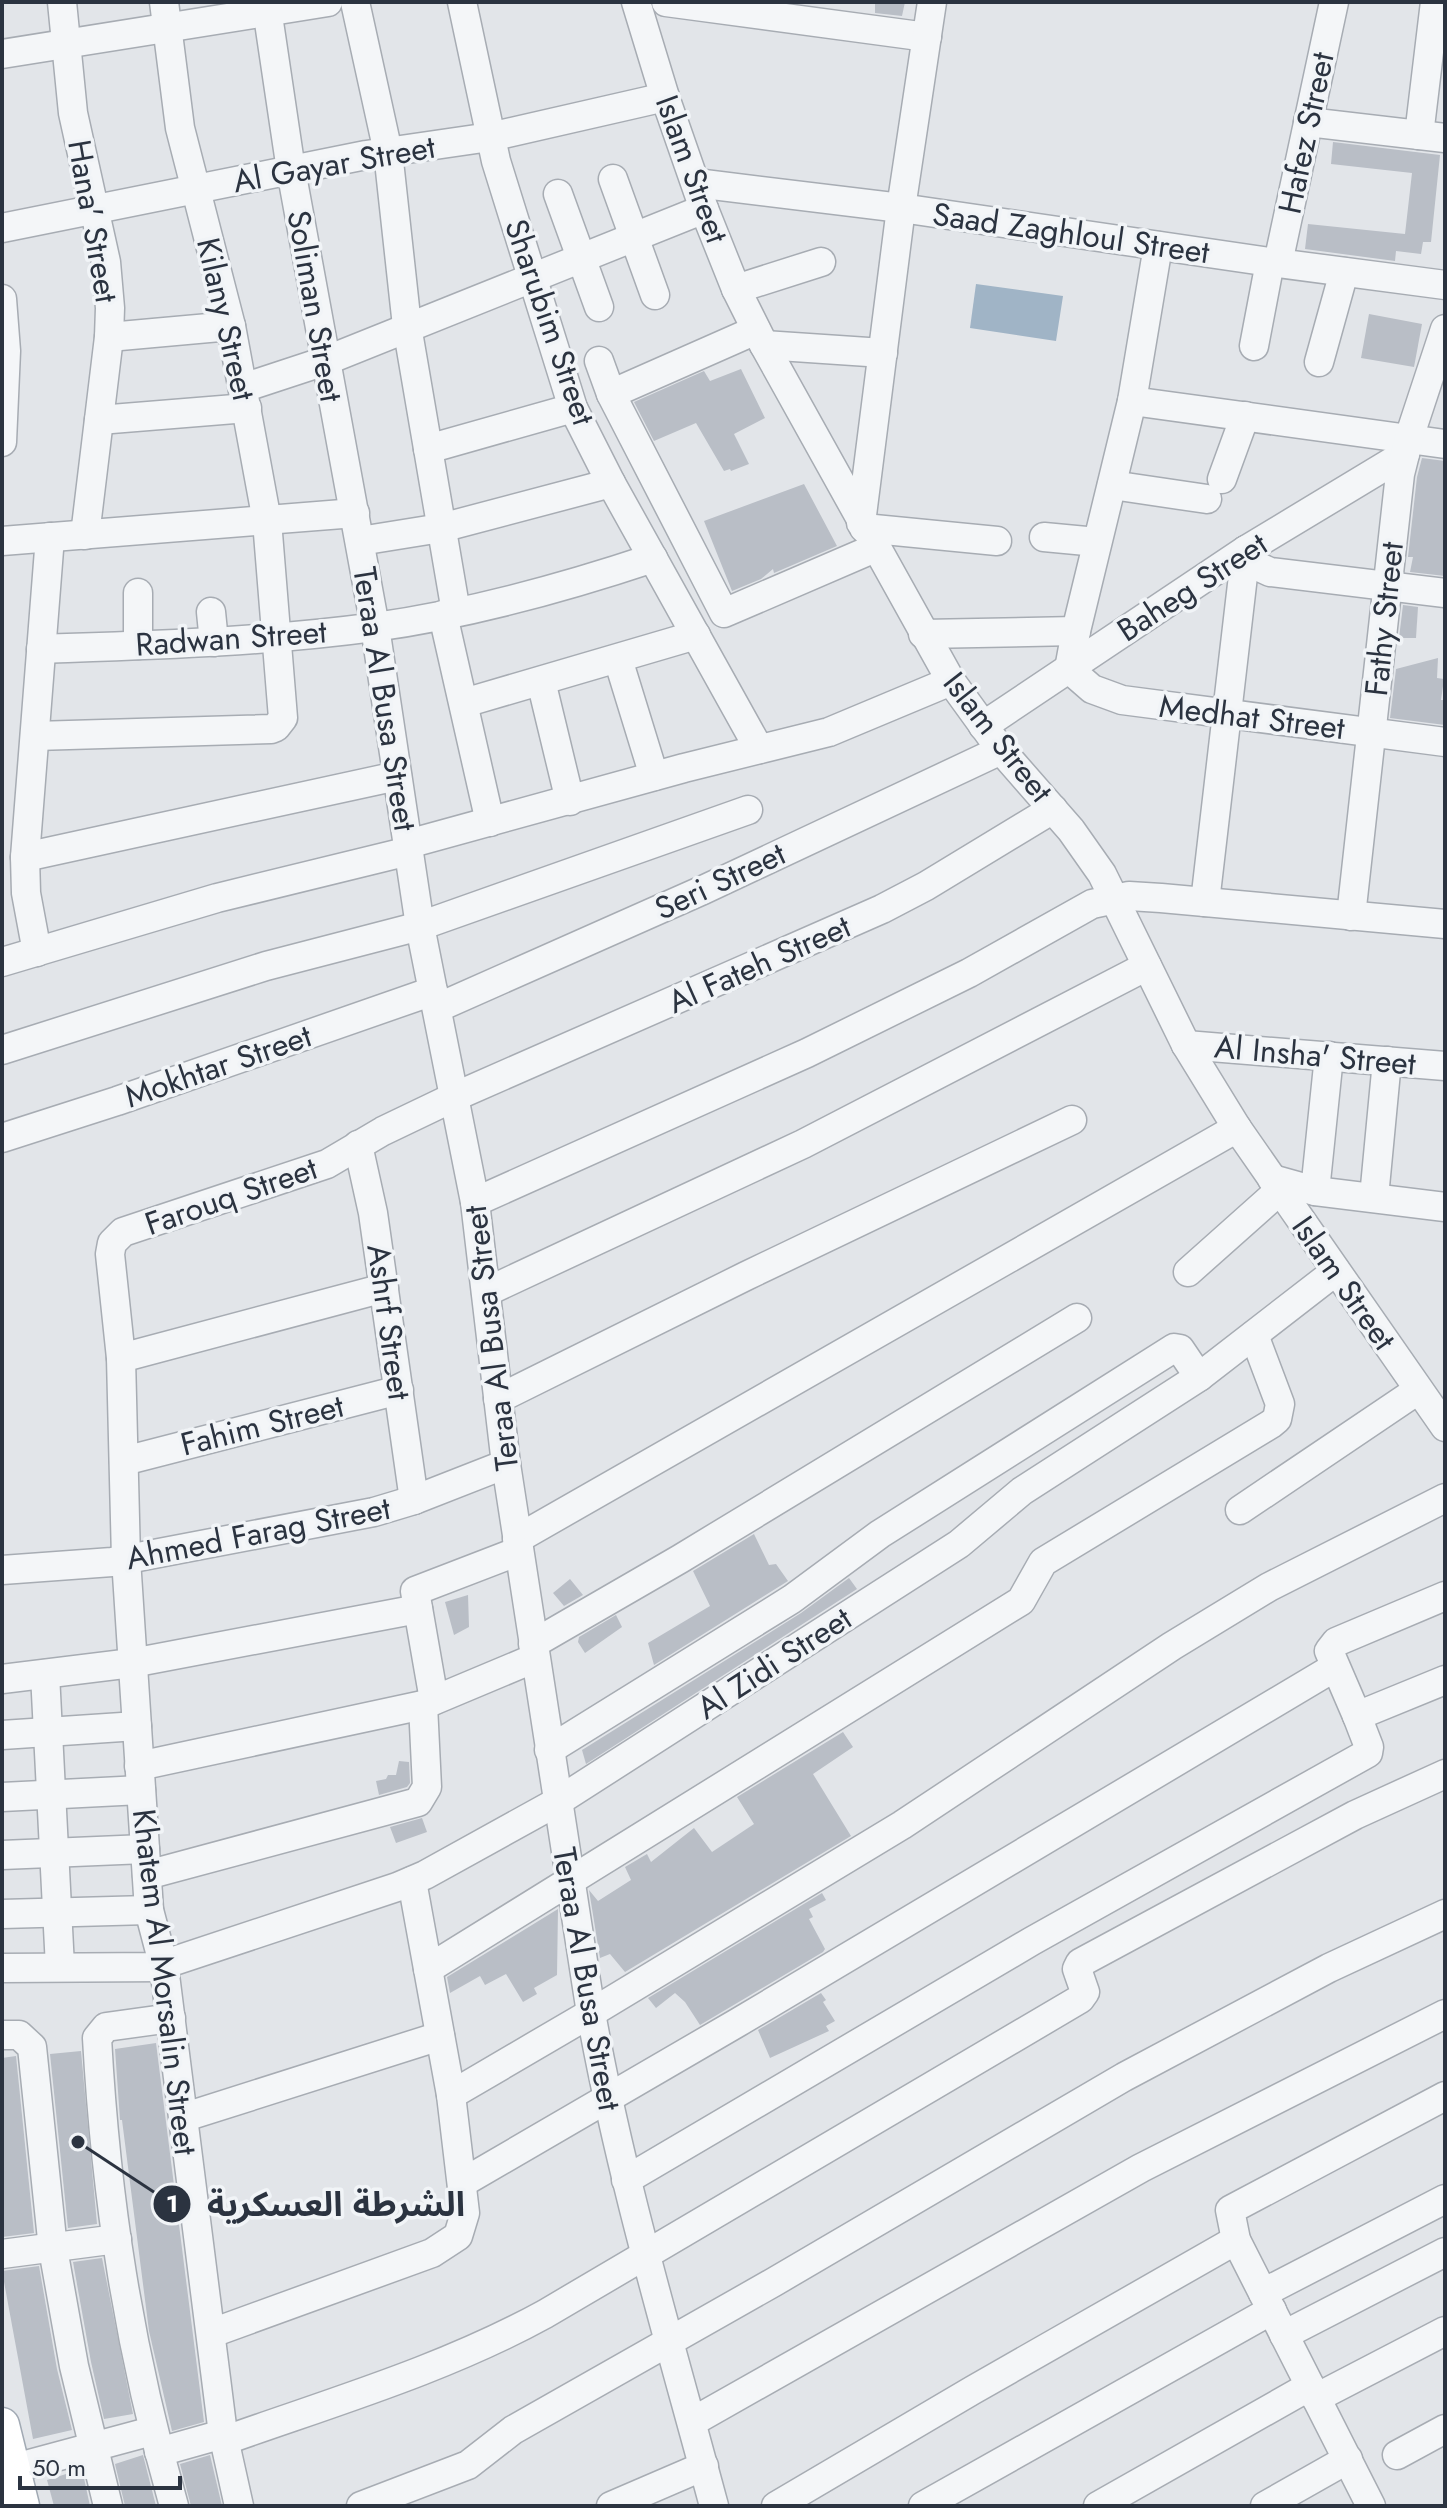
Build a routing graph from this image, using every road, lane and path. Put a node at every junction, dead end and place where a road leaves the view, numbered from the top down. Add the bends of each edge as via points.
1 (62, 2) edge
2 (328, 2) edge
3 (355, 2) edge
4 (462, 2) edge
5 (636, 2) edge
6 (666, 2) edge
7 (932, 2) edge
8 (1334, 2) edge
9 (1435, 2) edge
10 (267, 8) edge
11 (166, 15) edge
12 (872, 16) edge
13 (927, 37) junction
14 (66, 44) junction
15 (2, 54) edge
16 (665, 97) junction
17 (1308, 122) junction
18 (490, 137) junction
19 (1432, 137) edge
20 (388, 152) junction
21 (291, 170) junction
22 (613, 179) dead end
23 (196, 190) junction
24 (558, 194) dead end
25 (700, 196) junction
26 (901, 208) junction
27 (96, 209) junction
28 (2, 228) edge
29 (633, 238) junction
30 (1158, 246) junction
31 (579, 258) junction
32 (821, 262) dead end
33 (1274, 263) junction
34 (1344, 272) junction
35 (532, 277) junction
36 (1445, 285) edge
37 (736, 289) junction
38 (655, 295) dead end
39 (2, 299) edge
40 (599, 307) dead end
41 (231, 326) junction
42 (407, 326) junction
43 (1445, 329) edge
44 (109, 337) junction
45 (760, 338) junction
46 (1254, 346) dead end
47 (883, 353) junction
48 (325, 361) junction
49 (599, 361) dead end
50 (1319, 362) dead end
51 (611, 394) junction
52 (245, 398) junction
53 (1132, 401) junction
54 (573, 408) junction
55 (1245, 416) junction
56 (99, 420) junction
57 (2, 442) edge
58 (1445, 444) edge
59 (1407, 446) junction
60 (428, 449) junction
61 (611, 483) junction
62 (1112, 485) junction
63 (267, 521) junction
64 (358, 527) junction
65 (441, 528) junction
66 (866, 533) junction
67 (85, 535) junction
68 (50, 537) junction
69 (1044, 537) dead end
70 (2, 541) edge
71 (997, 541) dead end
72 (1097, 542) junction
73 (1246, 550) junction
74 (653, 558) junction
75 (1388, 586) junction
76 (138, 593) dead end
77 (1445, 593) edge
78 (211, 612) dead end
79 (450, 614) junction
80 (375, 627) junction
81 (1076, 631) junction
82 (923, 634) junction
83 (696, 635) junction
84 (277, 637) junction
85 (214, 642) junction
86 (138, 645) junction
87 (41, 649) junction
88 (618, 659) junction
89 (1069, 669) junction
90 (541, 681) junction
91 (951, 681) junction
92 (464, 703) junction
93 (1227, 714) junction
94 (983, 726) junction
95 (1371, 733) junction
96 (35, 736) junction
97 (1445, 742) edge
98 (759, 749) junction
99 (1001, 750) junction
100 (397, 776) junction
101 (654, 776) junction
102 (570, 801) junction
103 (1053, 809) junction
104 (748, 810) dead end
105 (490, 822) junction
106 (408, 848) junction
107 (25, 857) junction
108 (1115, 898) junction
109 (1205, 902) junction
110 (1351, 916) junction
111 (1445, 924) edge
112 (420, 926) junction
113 (37, 952) junction
114 (2, 962) edge
115 (1147, 966) junction
116 (435, 1000) junction
117 (1186, 1045) junction
118 (2, 1050) edge
119 (1329, 1056) junction
120 (1387, 1061) junction
121 (1445, 1066) edge
122 (454, 1097) junction
123 (1072, 1120) dead end
124 (1237, 1128) junction
125 (2, 1138) edge
126 (358, 1145) junction
127 (1276, 1185) junction
128 (1315, 1191) junction
129 (1374, 1197) junction
130 (475, 1202) junction
131 (1445, 1207) edge
132 (1336, 1271) junction
133 (1188, 1272) dead end
134 (384, 1288) junction
135 (486, 1292) junction
136 (1077, 1318) dead end
137 (1254, 1335) junction
138 (121, 1358) junction
139 (1199, 1377) junction
140 (399, 1390) junction
141 (1418, 1390) junction
142 (498, 1399) junction
143 (1444, 1419) edge
144 (124, 1461) junction
145 (506, 1464) junction
146 (1445, 1498) edge
147 (414, 1500) junction
148 (1240, 1510) dead end
149 (518, 1545) junction
150 (126, 1559) junction
151 (2, 1570) edge
152 (1445, 1596) edge
153 (418, 1609) junction
154 (534, 1651) junction
155 (132, 1663) junction
156 (1335, 1667) junction
157 (45, 1674) junction
158 (2, 1679) edge
159 (1445, 1680) edge
160 (428, 1703) junction
161 (1357, 1716) junction
162 (137, 1726) junction
163 (48, 1732) junction
164 (2, 1735) edge
165 (549, 1750) junction
166 (1445, 1774) edge
167 (140, 1778) junction
168 (51, 1795) junction
169 (2, 1797) edge
170 (557, 1802) junction
171 (54, 1853) junction
172 (2, 1855) edge
173 (146, 1862) junction
174 (412, 1881) junction
175 (570, 1883) junction
176 (149, 1910) junction
177 (57, 1912) junction
178 (2, 1914) edge
179 (1445, 1914) edge
180 (60, 1967) junction
181 (164, 1967) junction
182 (2, 1968) edge
183 (428, 1969) junction
184 (591, 2013) junction
185 (1445, 2014) edge
186 (171, 2018) junction
187 (2, 2035) edge
188 (440, 2036) junction
189 (451, 2095) junction
190 (1445, 2096) edge
191 (607, 2099) junction
192 (185, 2117) junction
193 (626, 2180) junction
194 (462, 2183) junction
195 (1445, 2199) edge
196 (117, 2239) junction
197 (1236, 2240) junction
198 (53, 2249) junction
199 (1445, 2252) edge
200 (2, 2254) edge
201 (647, 2256) junction
202 (1273, 2312) junction
203 (1445, 2331) edge
204 (212, 2333) junction
205 (669, 2341) junction
206 (1313, 2392) junction
207 (692, 2422) junction
208 (2, 2425) edge
209 (1445, 2429) edge
210 (225, 2437) junction
211 (155, 2441) junction
212 (92, 2447) junction
213 (1397, 2455) dead end
214 (1348, 2459) junction
215 (704, 2466) junction
216 (11, 2469) junction
217 (22, 2506) edge
218 (108, 2506) edge
219 (174, 2506) edge
220 (239, 2506) edge
221 (361, 2506) edge
222 (611, 2506) edge
223 (714, 2506) edge
224 (776, 2506) edge
225 (923, 2506) edge
226 (1098, 2506) edge
227 (1265, 2506) edge
228 (1371, 2506) edge

1 - 14 street, Hana' Street
2 - 10 street
3 - 20 street
4 - 18 street, Sharubim Street
5 - 16 street, Islam Street
6 - 12 street
7 - 13 street
8 - 17 street, Hafez Street
9 - 19 street
10 - 11 street
10 - 21 street, Soliman Street
11 - 14 street
11 - 23 street, Kilany Street via 180,128
12 - 13 street
13 - 26 street
14 - 15 street
14 - 27 street, Hana' Street via 73,113
16 - 18 street, Al Gayar Street
16 - 25 street, Islam Street
17 - 19 street
17 - 33 street, Hafez Street
18 - 20 street, Al Gayar Street
18 - 35 street, Sharubim Street
20 - 21 street, Al Gayar Street
20 - 42 street
21 - 23 street, Al Gayar Street
21 - 48 street, Soliman Street
22 - 29 street
23 - 27 street, Al Gayar Street
23 - 41 street, Kilany Street
24 - 31 street
25 - 26 street, Saad Zaghloul Street
25 - 29 street
25 - 37 street, Islam Street
26 - 30 street, Saad Zaghloul Street
26 - 47 street
27 - 28 street, Al Gayar Street
27 - 44 street, Hana' Street via 108,275
29 - 31 street
29 - 38 street
30 - 33 street, Saad Zaghloul Street
30 - 53 street
31 - 35 street
31 - 40 street
32 - 37 street
33 - 34 street, Saad Zaghloul Street
33 - 46 street, Hafez Street
34 - 36 street, Saad Zaghloul Street
34 - 50 street
35 - 42 street
35 - 54 street, Sharubim Street
37 - 45 street, Islam Street
39 - 57 street
41 - 44 street
41 - 52 street, Kilany Street
42 - 48 street
42 - 60 street
43 - 59 street, Fathy Street
44 - 56 street, Hana' Street
45 - 47 street
45 - 51 street
45 - 66 street, Islam Street
47 - 66 street
48 - 52 street
48 - 64 street, Soliman Street
49 - 51 street
51 - 66 street via 724,613
52 - 56 street
52 - 63 street, Kilany Street
53 - 55 street
53 - 62 street
54 - 60 street
54 - 61 street, Sharubim Street
55 - 59 street
55 - 62 street via 1214,489
56 - 67 street, Hana' Street
58 - 59 street
59 - 73 street, Baheg Street
59 - 75 street, Fathy Street
60 - 65 street
61 - 65 street
61 - 74 street, Sharubim Street
62 - 72 street
63 - 64 street
63 - 67 street
63 - 84 street, Kilany Street
64 - 65 street
64 - 80 street, Teraa Al Busa Street
65 - 79 street
66 - 71 street
66 - 82 street, Islam Street
67 - 68 street
68 - 70 street
68 - 87 street
69 - 72 street
72 - 81 street
73 - 75 street via 1255,565 1270,572
73 - 89 street, Baheg Street
73 - 93 street
74 - 79 street, Radwan Street
74 - 83 street, Sharubim Street
75 - 77 street
75 - 95 street, Fathy Street
76 - 86 street
78 - 85 street
79 - 80 street, Radwan Street
79 - 92 street
80 - 84 street, Radwan Street
80 - 100 street, Teraa Al Busa Street
81 - 82 street
81 - 89 street
82 - 91 street, Islam Street
83 - 88 street
83 - 98 street, Sharubim Street
84 - 85 street, Radwan Street
84 - 96 street, Kilany Street via 284,712 276,727
85 - 86 street, Radwan Street
86 - 87 street, Radwan Street
87 - 96 street
88 - 90 street
88 - 101 street
89 - 93 street, Medhat Street via 1107,696
89 - 94 street, Baheg Street
90 - 92 street
90 - 102 street
91 - 94 street, Islam Street
91 - 98 street via 839,729
92 - 105 street
93 - 95 street, Medhat Street
93 - 109 street
94 - 99 street, Islam Street
95 - 97 street, Medhat Street
95 - 110 street, Fathy Street
96 - 107 street
98 - 101 street
99 - 103 street, Islam Street
99 - 116 street, Seri Street via 703,890
100 - 106 street, Teraa Al Busa Street
100 - 107 street
101 - 102 street
102 - 105 street
103 - 108 street, Islam Street via 1088,851
103 - 122 street, Al Fateh Street via 882,909
104 - 112 street
105 - 106 street
106 - 112 street, Teraa Al Busa Street
106 - 113 street
107 - 113 street
108 - 109 street
108 - 115 street, Islam Street
108 - 130 street via 1092,904 969,973 807,1053
109 - 110 street
110 - 111 street
112 - 116 street, Teraa Al Busa Street
112 - 118 street via 266,966
113 - 114 street
115 - 117 street, Islam Street
115 - 135 street via 803,1144
116 - 122 street, Teraa Al Busa Street
116 - 125 street, Mokhtar Street
117 - 119 street, Al Insha' Street
117 - 124 street, Islam Street
119 - 120 street, Al Insha' Street
119 - 128 street
120 - 121 street, Al Insha' Street
120 - 129 street
122 - 126 street, Farouq Street
122 - 130 street, Teraa Al Busa Street
123 - 142 street
124 - 127 street, Islam Street
124 - 149 street
126 - 134 street, Ashrf Street
126 - 138 street, Farouq Street via 316,1168 118,1235 110,1254
127 - 128 street
127 - 132 street, Islam Street
127 - 133 street
128 - 129 street
129 - 131 street
130 - 135 street, Teraa Al Busa Street
132 - 137 street, Al Zidi Street
132 - 141 street, Islam Street
134 - 138 street
134 - 140 street, Ashrf Street
135 - 142 street, Teraa Al Busa Street
136 - 154 street
137 - 139 street, Al Zidi Street
137 - 175 street via 1280,1404 1271,1424 1043,1562 1021,1601
138 - 144 street, Khatem Al Morsalin Street
139 - 165 street via 1174,1348 880,1534 792,1599
139 - 170 street, Al Zidi Street via 1022,1491 959,1544
140 - 144 street, Fahim Street
140 - 147 street, Ashrf Street
141 - 143 street, Islam Street
141 - 148 street
142 - 145 street, Teraa Al Busa Street
144 - 150 street, Khatem Al Morsalin Street
145 - 147 street, Ahmed Farag Street
145 - 149 street, Teraa Al Busa Street
146 - 184 street via 1269,1587 902,1825
147 - 150 street, Ahmed Farag Street
149 - 153 street via 415,1591
149 - 154 street, Teraa Al Busa Street
150 - 151 street, Ahmed Farag Street
150 - 155 street, Khatem Al Morsalin Street
152 - 156 street via 1336,1642 1329,1651
153 - 155 street
153 - 160 street
154 - 160 street
154 - 165 street, Teraa Al Busa Street
155 - 157 street
155 - 162 street, Khatem Al Morsalin Street
156 - 161 street
156 - 191 street
157 - 158 street
157 - 163 street
159 - 161 street
160 - 167 street
160 - 173 street via 427,1787 418,1802
161 - 193 street via 1368,1753 1032,1941
162 - 163 street
162 - 167 street, Khatem Al Morsalin Street
163 - 164 street
163 - 168 street
165 - 170 street, Teraa Al Busa Street
166 - 201 street via 1355,1815 1080,1963 1085,1992 1080,1999
167 - 168 street
167 - 173 street, Khatem Al Morsalin Street
168 - 169 street
168 - 171 street
170 - 174 street, Al Zidi Street
170 - 175 street, Teraa Al Busa Street
171 - 172 street
171 - 173 street
171 - 177 street
173 - 176 street, Khatem Al Morsalin Street
174 - 181 street, Al Zidi Street
174 - 183 street
175 - 183 street
175 - 184 street, Teraa Al Busa Street
176 - 177 street
176 - 181 street, Khatem Al Morsalin Street
177 - 178 street
177 - 180 street
179 - 205 street via 1329,1968 1148,2064
180 - 181 street
180 - 182 street
181 - 186 street, Khatem Al Morsalin Street
183 - 188 street
184 - 189 street
184 - 191 street, Teraa Al Busa Street
185 - 207 street via 1141,2168
186 - 192 street, Khatem Al Morsalin Street
186 - 196 street via 106,2027 97,2038 105,2160
187 - 198 street via 19,2035 32,2047
188 - 189 street
188 - 192 street
189 - 194 street
190 - 197 street via 1234,2206 1230,2215
191 - 193 street, Teraa Al Busa Street
191 - 194 street
192 - 204 street, Khatem Al Morsalin Street
193 - 201 street, Teraa Al Busa Street
194 - 204 street via 464,2224 441,2249
195 - 202 street
196 - 198 street
196 - 211 street
197 - 202 street
197 - 224 street
198 - 200 street
198 - 212 street
199 - 202 street
201 - 205 street, Teraa Al Busa Street
201 - 210 street via 490,2343
202 - 206 street
202 - 225 street
203 - 206 street
204 - 210 street, Khatem Al Morsalin Street
205 - 207 street, Teraa Al Busa Street
205 - 221 street via 513,2430 468,2465
206 - 214 street
206 - 226 street
207 - 215 street, Teraa Al Busa Street
208 - 216 main road
209 - 213 street
210 - 211 street
210 - 220 street, Khatem Al Morsalin Street
211 - 212 street
211 - 219 street
212 - 216 street
212 - 218 street
214 - 227 street
214 - 228 street
215 - 222 street
215 - 223 street, Teraa Al Busa Street
216 - 217 main road

